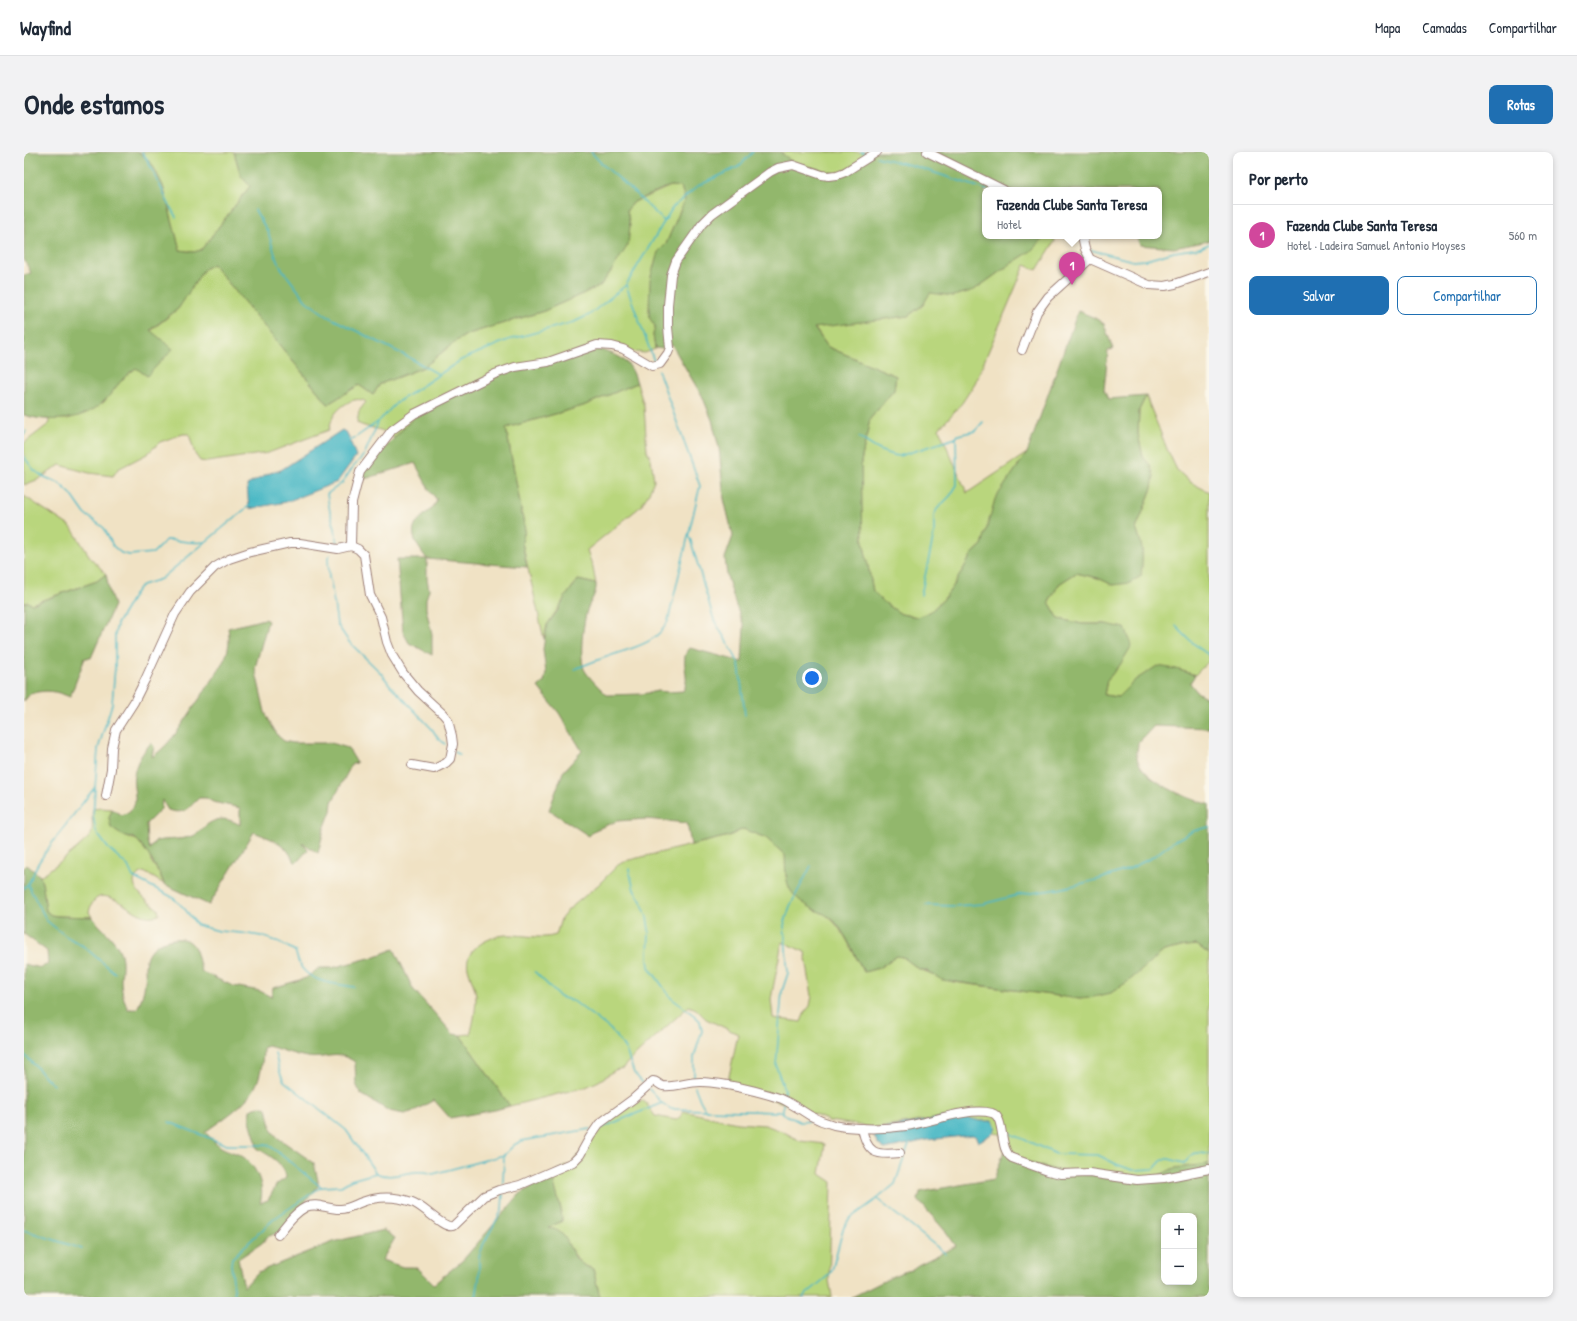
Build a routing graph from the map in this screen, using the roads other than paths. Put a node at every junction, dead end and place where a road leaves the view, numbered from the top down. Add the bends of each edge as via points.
1 (876, 152) edge
2 (928, 152) edge
3 (998, 187) edge
4 (1083, 239) edge
5 (1090, 259) junction
6 (1209, 272) edge
7 (1022, 350) dead end
8 (351, 546) junction
9 (412, 766) dead end
10 (106, 796) dead end
11 (862, 1128) junction
12 (900, 1153) dead end
13 (1209, 1169) edge
14 (278, 1235) dead end

1 - 8 street via 845,172 829,176 793,165 778,168 712,214 676,261 671,275 668,305 670,348 660,364 652,366 623,349 597,346 548,362 515,367 494,374 414,414 392,430 360,472 352,502
2 - 3 street
4 - 5 street
5 - 6 street via 1156,287 1175,284
5 - 7 street via 1048,297 1038,312
8 - 9 street via 364,555 370,595 392,655 418,691 448,720 453,744 450,758 434,769
8 - 10 street via 338,549 300,543 283,544 239,555 214,567 190,592 175,614 134,702 116,730
11 - 12 street via 865,1142 872,1150 886,1154
11 - 13 street via 899,1127 960,1114 991,1113 996,1115 999,1121 1003,1145 1008,1155 1048,1171 1146,1180
11 - 14 street via 844,1127 818,1120 786,1100 752,1091 702,1082 664,1086 653,1081 629,1103 599,1124 573,1162 520,1186 484,1196 453,1226 445,1226 413,1202 379,1197 341,1209 309,1206 294,1216

